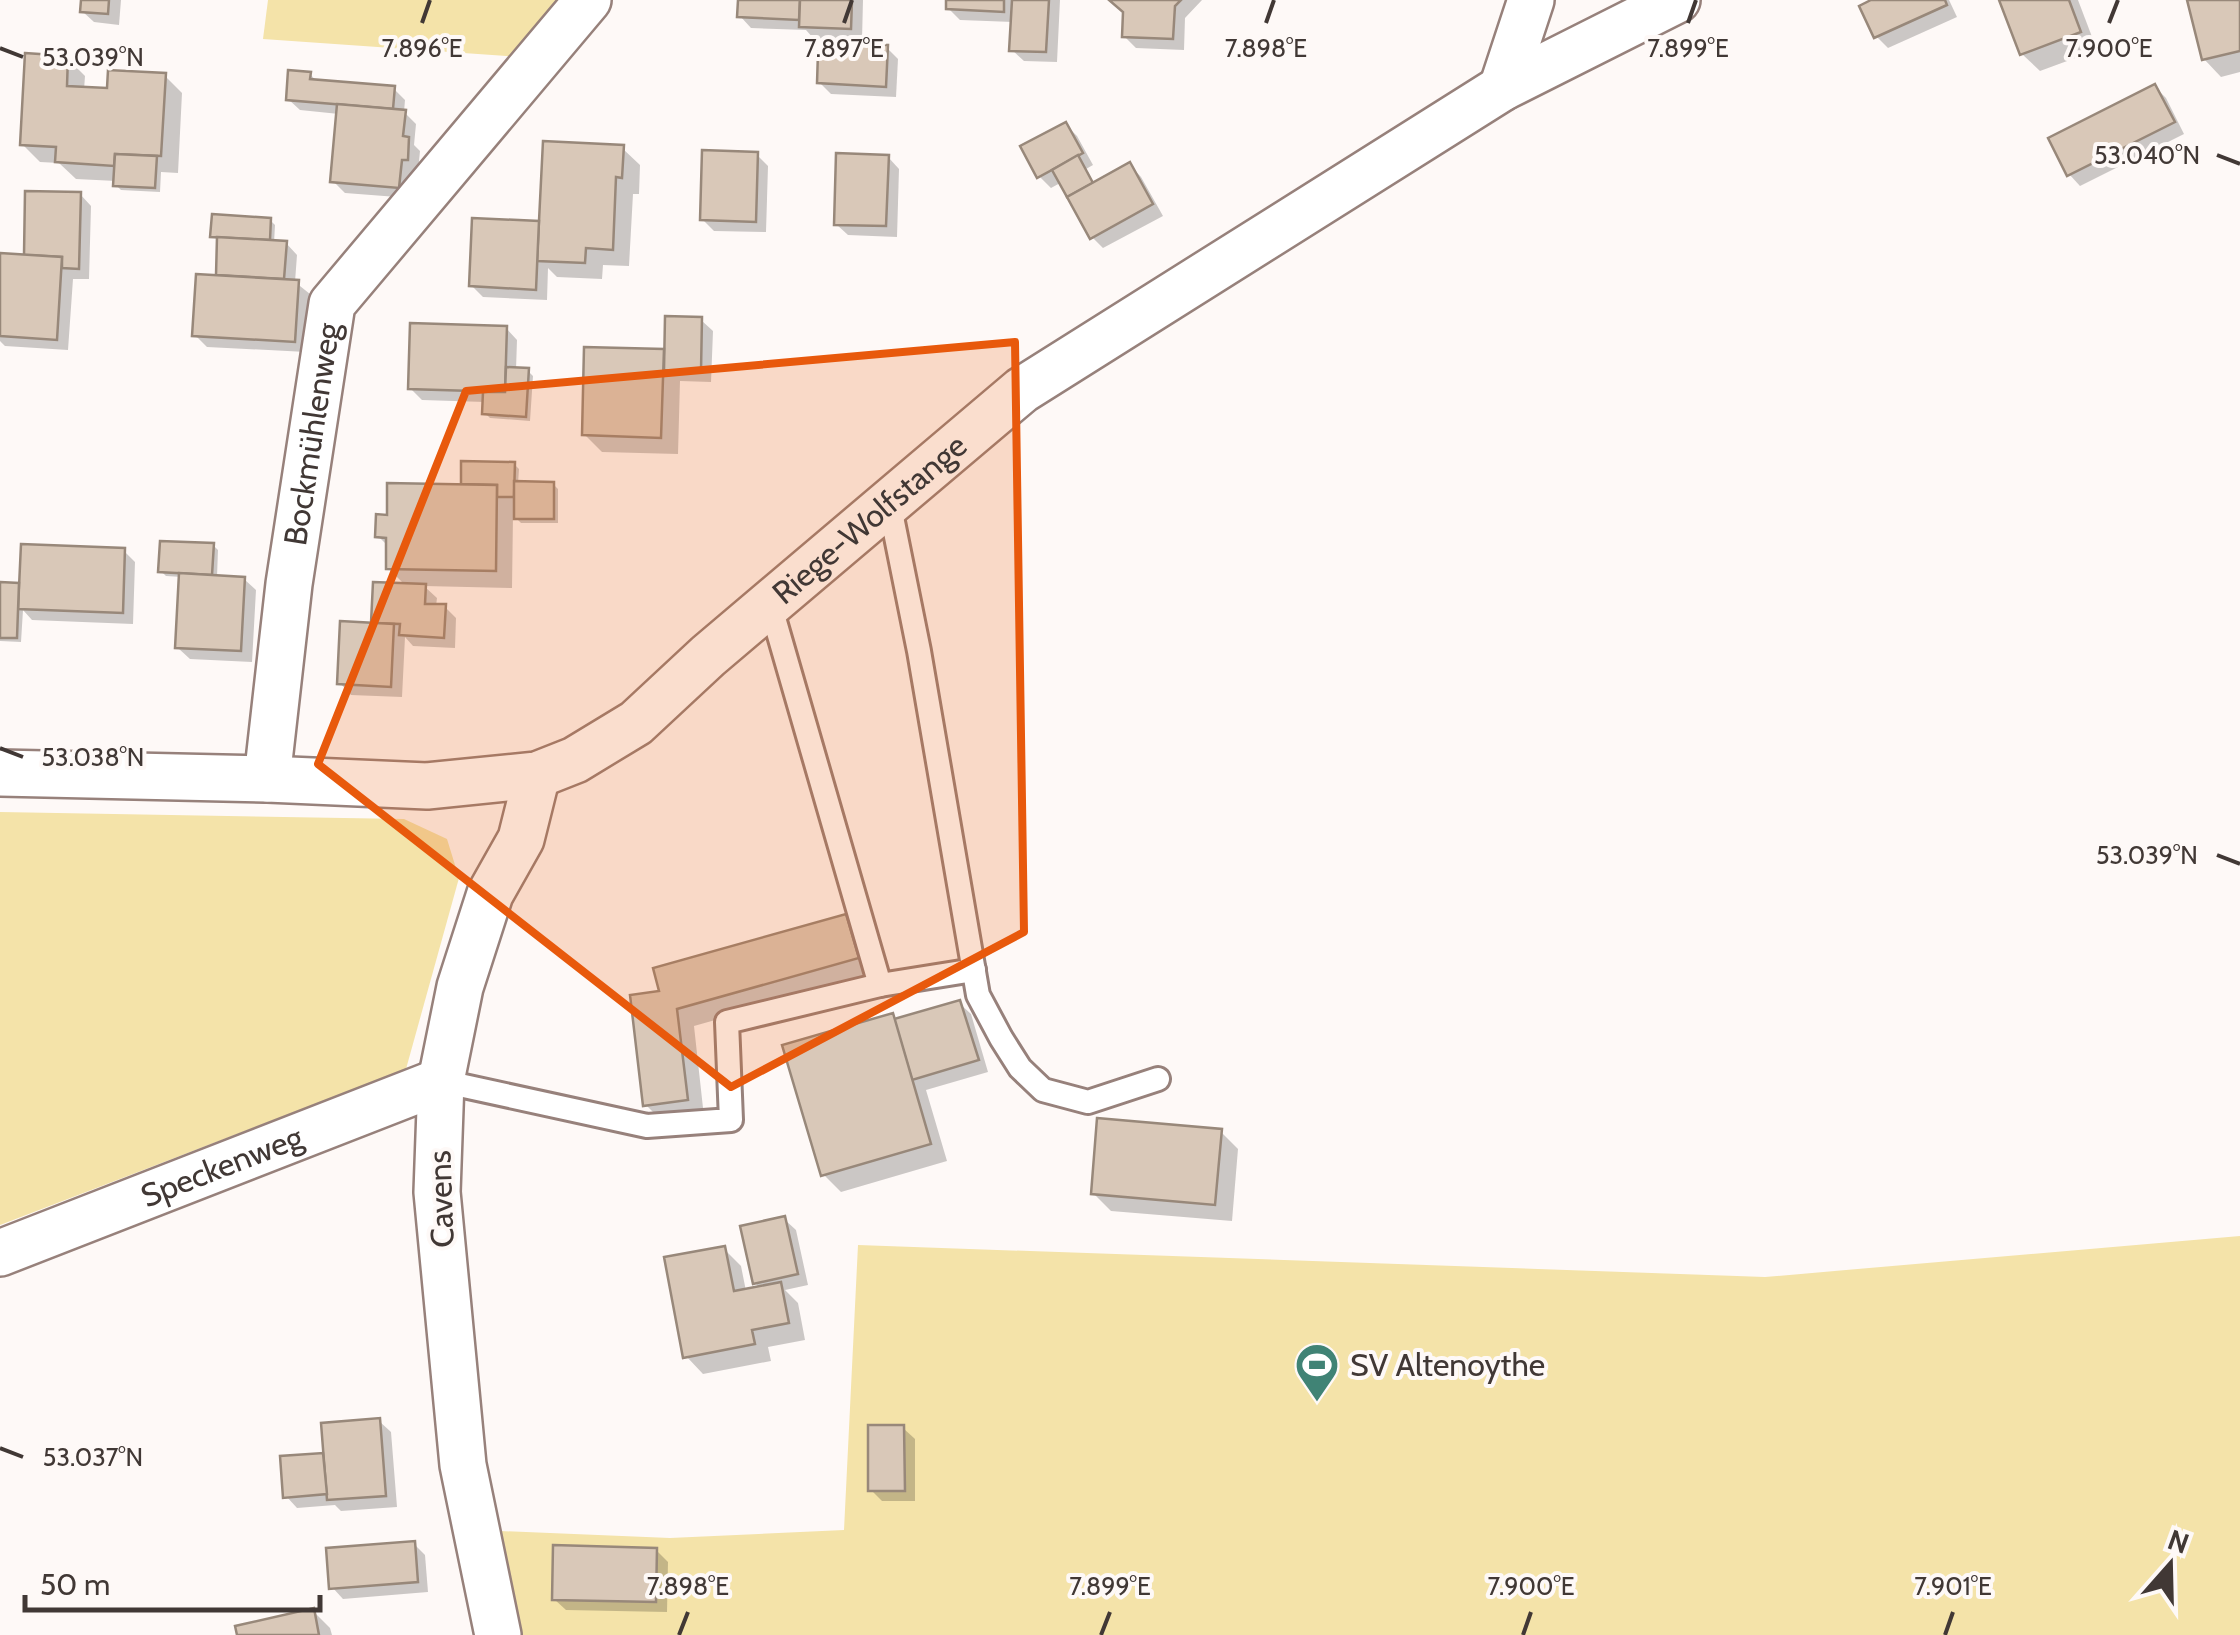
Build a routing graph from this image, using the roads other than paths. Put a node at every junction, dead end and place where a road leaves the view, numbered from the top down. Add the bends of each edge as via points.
1 (588, 0) edge
2 (1531, 0) edge
3 (1676, 0) edge
4 (1502, 88) junction
5 (889, 502) junction
6 (770, 604) junction
7 (0, 773) edge
8 (537, 775) junction
9 (267, 779) junction
10 (974, 970) junction
11 (880, 985) junction
12 (1158, 1079) dead end
13 (441, 1081) junction
14 (0, 1252) edge
15 (498, 1635) edge

1 - 9 street, Bockmühlenweg via 332,304
2 - 4 street
3 - 4 street, Riege-Wolfstange
4 - 5 street, Riege-Wolfstange via 1022,390
5 - 6 street, Riege-Wolfstange
5 - 10 lane
6 - 8 street, Riege-Wolfstange via 636,723
6 - 11 lane
7 - 9 street, Riege-Wolfstange
8 - 9 street, Riege-Wolfstange via 427,786
8 - 13 street, Cavens via 521,838 490,894 460,988
10 - 11 lane
10 - 12 lane via 978,995 1000,1038 1043,1090 1088,1102
11 - 13 lane via 728,1022 731,1120 648,1126
13 - 14 street, Speckenweg
13 - 15 street, Cavens via 437,1192 463,1465

